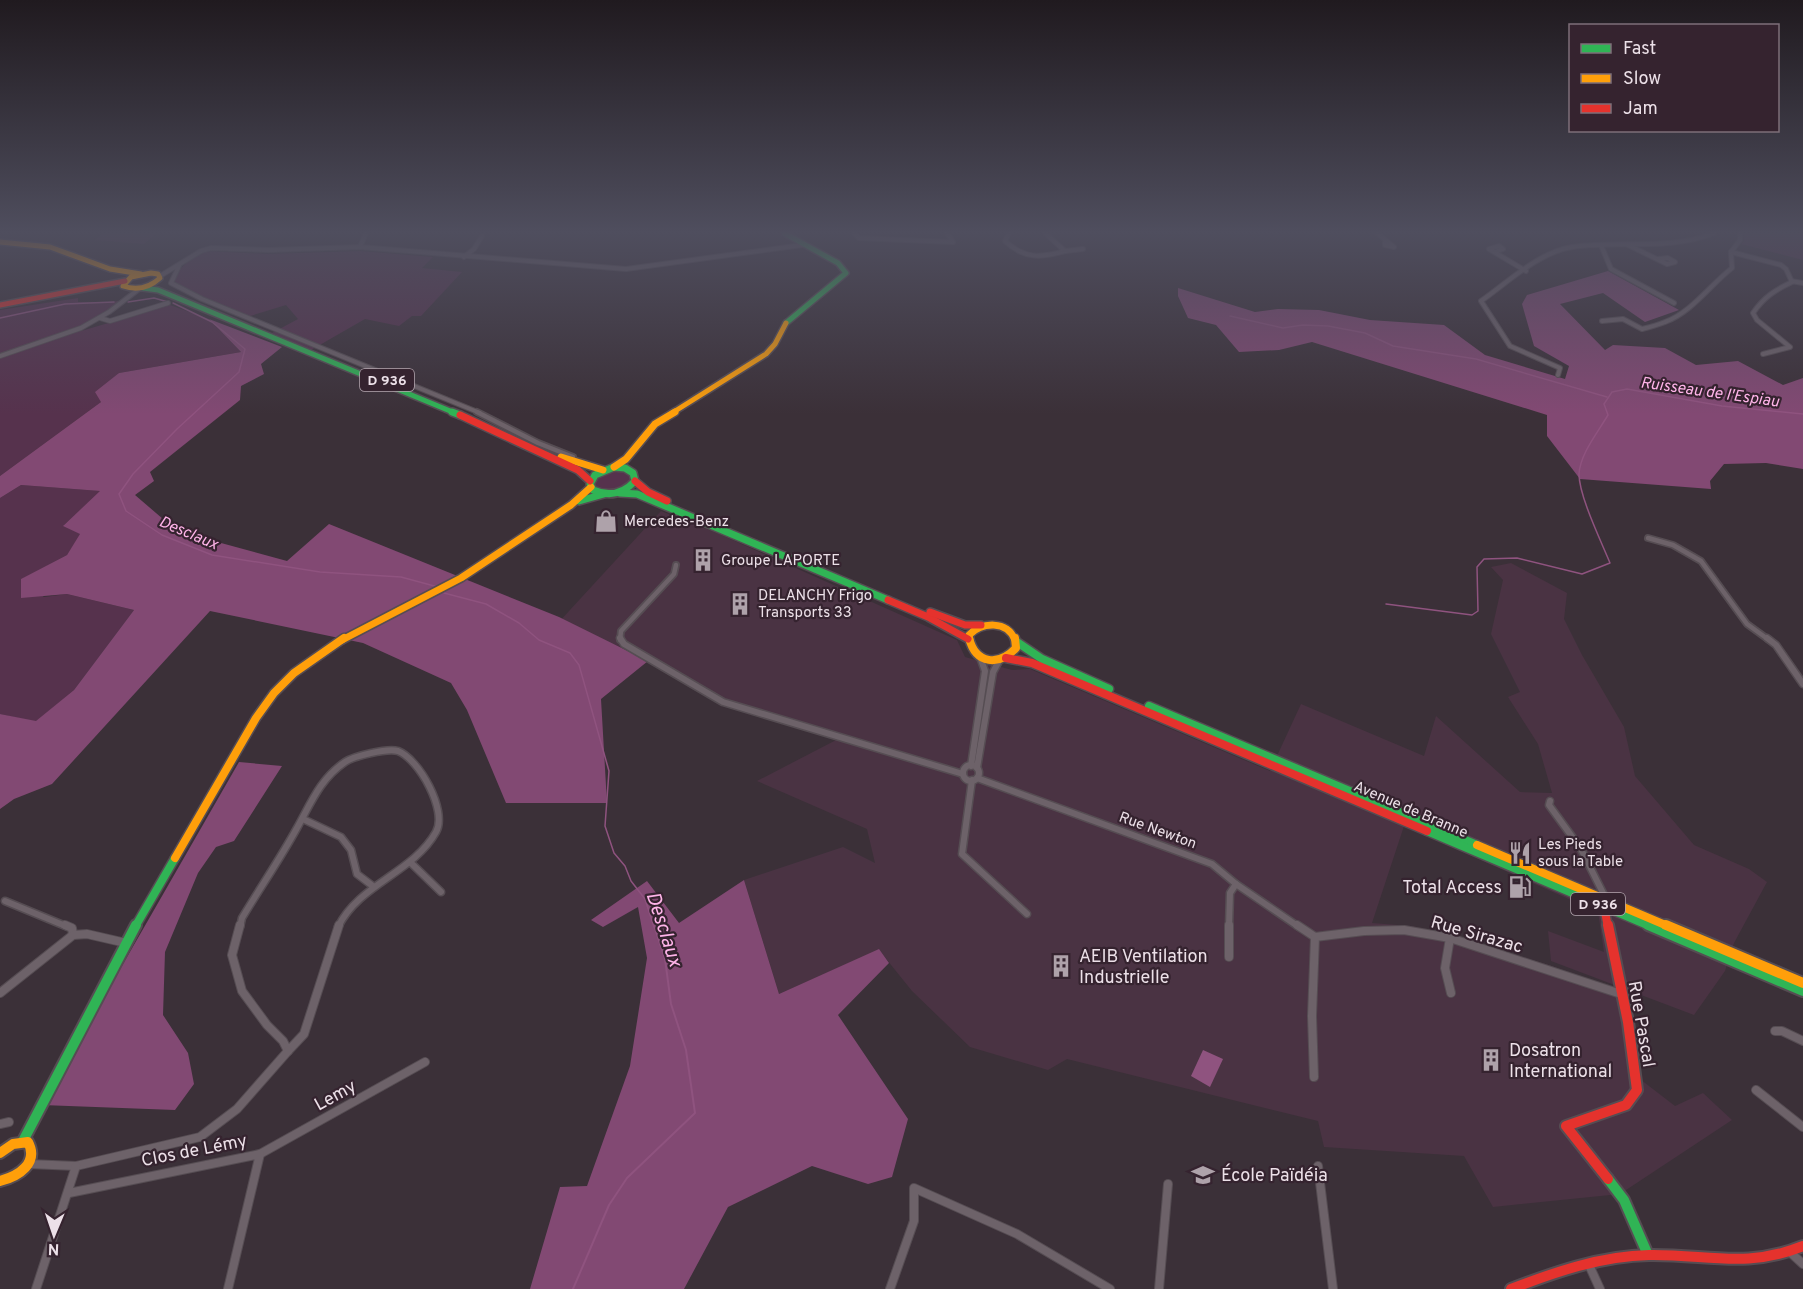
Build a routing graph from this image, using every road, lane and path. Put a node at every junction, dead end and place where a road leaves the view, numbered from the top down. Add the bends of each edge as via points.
1 (76, 293) edge
2 (123, 293) edge
3 (133, 293) edge
4 (170, 293) edge
5 (170, 293) edge
6 (190, 293) edge
7 (821, 293) edge
8 (1493, 293) edge
9 (1656, 293) edge
10 (1704, 293) edge
11 (1770, 293) edge
12 (119, 303) junction
13 (168, 303) dead end
14 (1674, 303) dead end
15 (0, 307) edge
16 (100, 318) junction
17 (1602, 321) dead end
18 (1647, 329) joint
19 (1763, 354) dead end
20 (0, 356) edge
21 (1558, 375) dead end
22 (636, 447) junction
23 (614, 467) junction
24 (599, 468) junction
25 (629, 470) junction
26 (635, 481) junction
27 (591, 484) junction
28 (620, 493) junction
29 (604, 495) junction
30 (567, 507) junction
31 (1648, 538) dead end
32 (676, 565) dead end
33 (981, 625) junction
34 (968, 639) junction
35 (1017, 642) junction
36 (979, 656) junction
37 (1004, 658) junction
38 (1803, 684) edge
39 (974, 767) junction
40 (963, 774) junction
41 (975, 779) junction
42 (1550, 801) dead end
43 (303, 819) junction
44 (410, 862) junction
45 (1236, 884) junction
46 (374, 887) junction
47 (441, 892) dead end
48 (5, 901) dead end
49 (1606, 904) junction
50 (1027, 914) dead end
51 (73, 935) junction
52 (1315, 937) junction
53 (1450, 938) junction
54 (126, 943) junction
55 (1229, 957) dead end
56 (1803, 983) edge
57 (1803, 991) edge
58 (0, 993) edge
59 (1451, 993) dead end
60 (1623, 995) junction
61 (1775, 1031) dead end
62 (1803, 1041) edge
63 (288, 1051) junction
64 (425, 1062) dead end
65 (1314, 1077) dead end
66 (1756, 1090) dead end
67 (1803, 1127) edge
68 (23, 1142) junction
69 (0, 1153) edge
70 (260, 1154) junction
71 (29, 1164) junction
72 (76, 1166) junction
73 (1318, 1166) dead end
74 (1, 1182) edge
75 (1168, 1184) dead end
76 (69, 1192) junction
77 (1803, 1246) edge
78 (1791, 1253) junction
79 (1648, 1255) junction
80 (1803, 1264) edge
81 (1589, 1265) junction
82 (36, 1289) edge
83 (228, 1289) edge
84 (890, 1289) edge
85 (1110, 1289) edge
86 (1158, 1289) edge
87 (1333, 1289) edge
88 (1511, 1289) edge
89 (1600, 1289) edge

1 - 15 main road
2 - 12 street
3 - 12 street
4 - 24 main road, D 936 via 466,412 556,455
5 - 27 main road, D 936 via 465,417 578,470 588,476
6 - 24 street via 467,407
7 - 22 main road via 787,320 766,354 655,424
8 - 21 street via 1481,301 1510,346 1560,369
9 - 14 street
10 - 18 street via 1667,322
11 - 19 street via 1753,314 1790,347
12 - 16 street
13 - 16 street via 110,321
16 - 20 street via 64,335
17 - 18 street via 1623,319
22 - 23 main road
22 - 25 main road
23 - 24 main road
23 - 25 main road
24 - 27 main road
25 - 26 main road
26 - 28 main road
26 - 33 main road via 658,497 915,605 964,625
27 - 29 main road
27 - 30 main road
28 - 29 main road
28 - 34 main road via 646,498 928,617
29 - 30 main road
30 - 54 main road via 450,585 329,646 286,680 256,718
31 - 38 street via 1673,545 1701,561 1747,624 1776,645
32 - 40 street, Rue Newton via 674,574 618,635 624,644 723,702
33 - 34 main road
33 - 35 main road via 1005,626
34 - 36 main road via 970,648
35 - 37 main road via 1015,651
35 - 49 main road, Avenue de Branne / D 936 via 1042,659 1107,688
36 - 37 main road via 991,660
36 - 39 street via 985,671
37 - 39 street via 993,672
37 - 49 main road, Avenue de Branne / D 936 via 1032,663
39 - 40 street via 964,769
39 - 41 street via 980,773
40 - 41 street, Rue Newton
41 - 45 street, Rue Newton via 1212,864
41 - 50 street via 962,854
42 - 49 street via 1549,805 1581,849
43 - 44 street via 321,783 346,761 374,752 397,751 415,764 439,809 437,831
43 - 46 street via 348,840 357,874
43 - 63 street via 242,918 232,955 243,991
44 - 46 street
44 - 47 street
45 - 52 street, Rue Newton
45 - 55 street via 1230,893
46 - 63 street via 358,899 339,924 304,1034
48 - 51 street via 72,928
49 - 56 main road, Avenue de Branne / D 936
49 - 57 main road, Avenue de Branne / D 936
49 - 60 main road, Rue Pascal
51 - 54 street via 86,932
51 - 58 street
52 - 53 street, Rue Sirazac via 1404,930
52 - 65 street
53 - 59 street via 1445,968
53 - 60 street, Rue Sirazac
54 - 68 main road
60 - 79 main road, Rue Pascal via 1637,1090 1626,1105 1566,1126 1624,1200
61 - 62 street
63 - 72 street via 236,1111 201,1137
64 - 70 street, Lemy
66 - 67 street
68 - 69 main road
68 - 71 main road via 32,1146
70 - 76 street, Clos de Lémy
70 - 83 street, Clos de Lémy
71 - 72 street
71 - 74 main road via 17,1176
72 - 76 street
73 - 87 street
75 - 86 street
76 - 82 street
77 - 78 main road
78 - 79 main road via 1753,1262
78 - 80 street
79 - 81 main road
81 - 88 main road
81 - 89 street
84 - 85 street via 914,1221 914,1188 1017,1234

